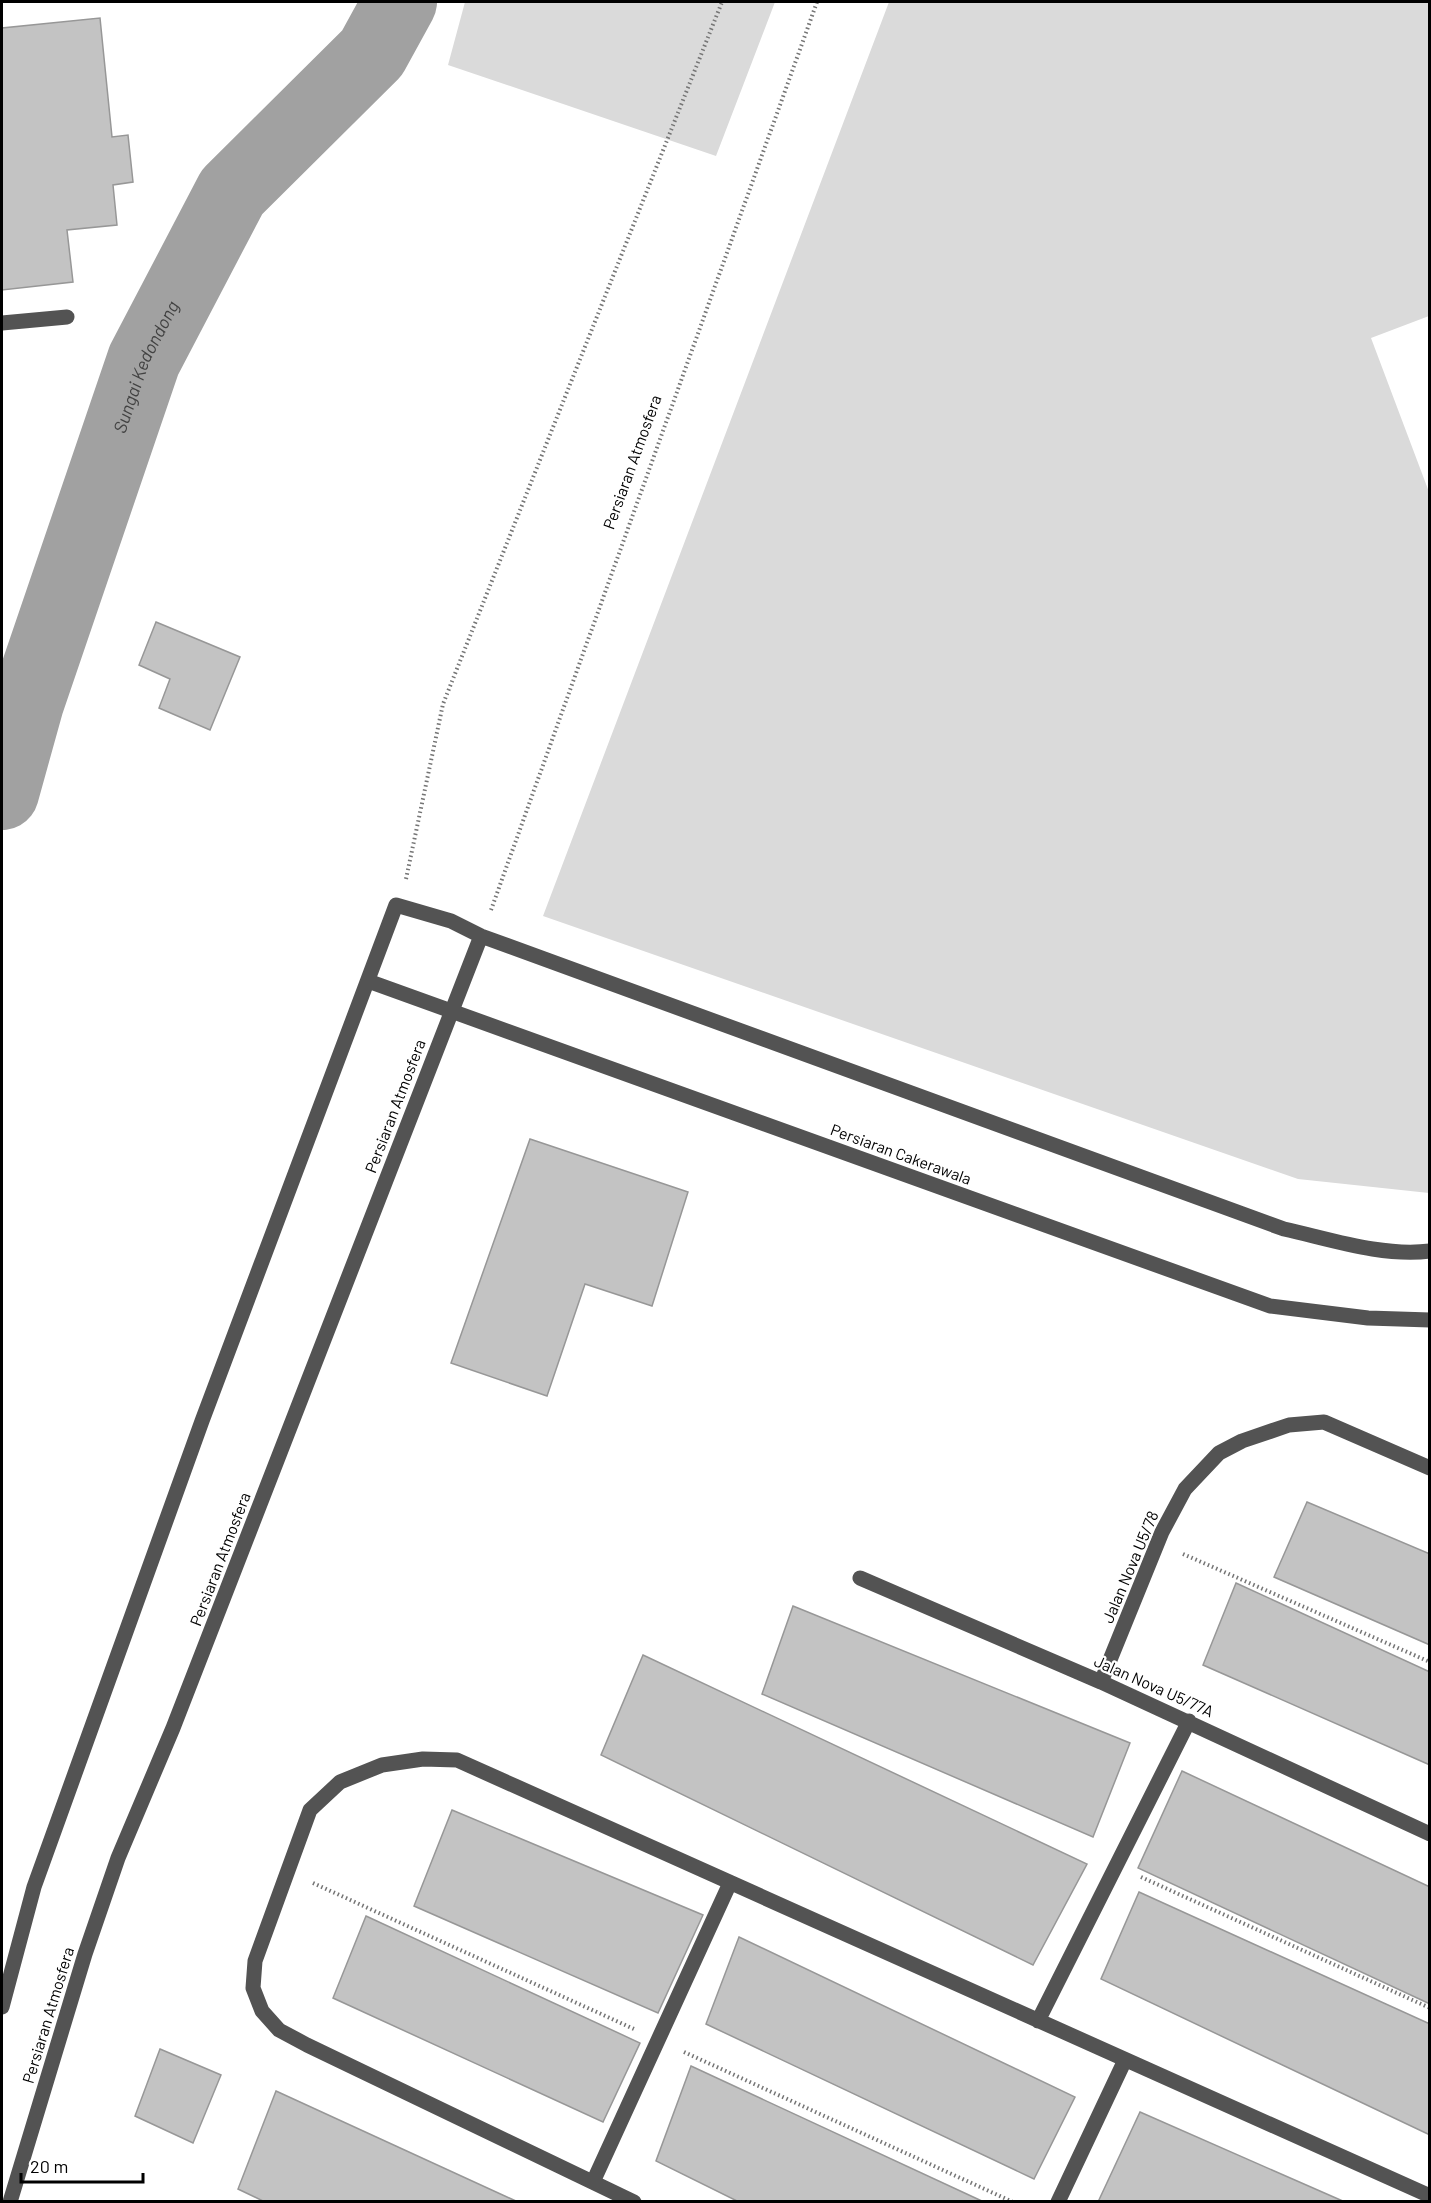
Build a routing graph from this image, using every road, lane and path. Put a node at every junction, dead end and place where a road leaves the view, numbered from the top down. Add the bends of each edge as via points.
1 (722, 2) edge
2 (817, 2) edge
3 (67, 317) dead end
4 (2, 323) edge
5 (396, 905) junction
6 (481, 936) junction
7 (368, 981) junction
8 (451, 1011) junction
9 (1430, 1251) edge
10 (1430, 1320) edge
11 (1430, 1468) edge
12 (1157, 1542) junction
13 (860, 1578) dead end
14 (1430, 1662) edge
15 (1101, 1682) junction
16 (1189, 1721) junction
17 (1430, 1834) edge
18 (1116, 1866) junction
19 (730, 1883) junction
20 (2, 2007) edge
21 (1430, 2008) edge
22 (1038, 2021) junction
23 (1125, 2060) junction
24 (593, 2182) junction
25 (1430, 2196) edge
26 (10, 2202) edge
27 (634, 2202) edge
28 (1058, 2202) edge

1 - 5 path via 443,704 405,886
2 - 6 path, Persiaran Atmosfera
3 - 4 street
5 - 6 street via 451,921
5 - 7 street
6 - 8 street, Persiaran Atmosfera
6 - 9 street via 1284,1229 1365,1247
7 - 8 street, Persiaran Cakerawala
7 - 20 street via 202,1421 34,1887
8 - 10 street, Persiaran Cakerawala via 1270,1306 1368,1318
8 - 26 street, Persiaran Atmosfera via 174,1728 118,1858
11 - 12 street, Jalan Nova U5/78 via 1324,1422 1289,1425 1219,1453 1185,1489
12 - 14 path
12 - 15 street, Jalan Nova U5/78
13 - 15 street, Jalan Nova U5/77A
15 - 16 street, Jalan Nova U5/77A
16 - 17 street, Jalan Nova U5/77A
16 - 18 street
18 - 21 path
18 - 22 street
19 - 22 street
19 - 24 street
19 - 24 street via 457,1760 423,1759 382,1765 340,1782 310,1810 255,1961 253,1988 262,2011 279,2031
22 - 23 street
23 - 25 street
23 - 28 street
24 - 27 street

